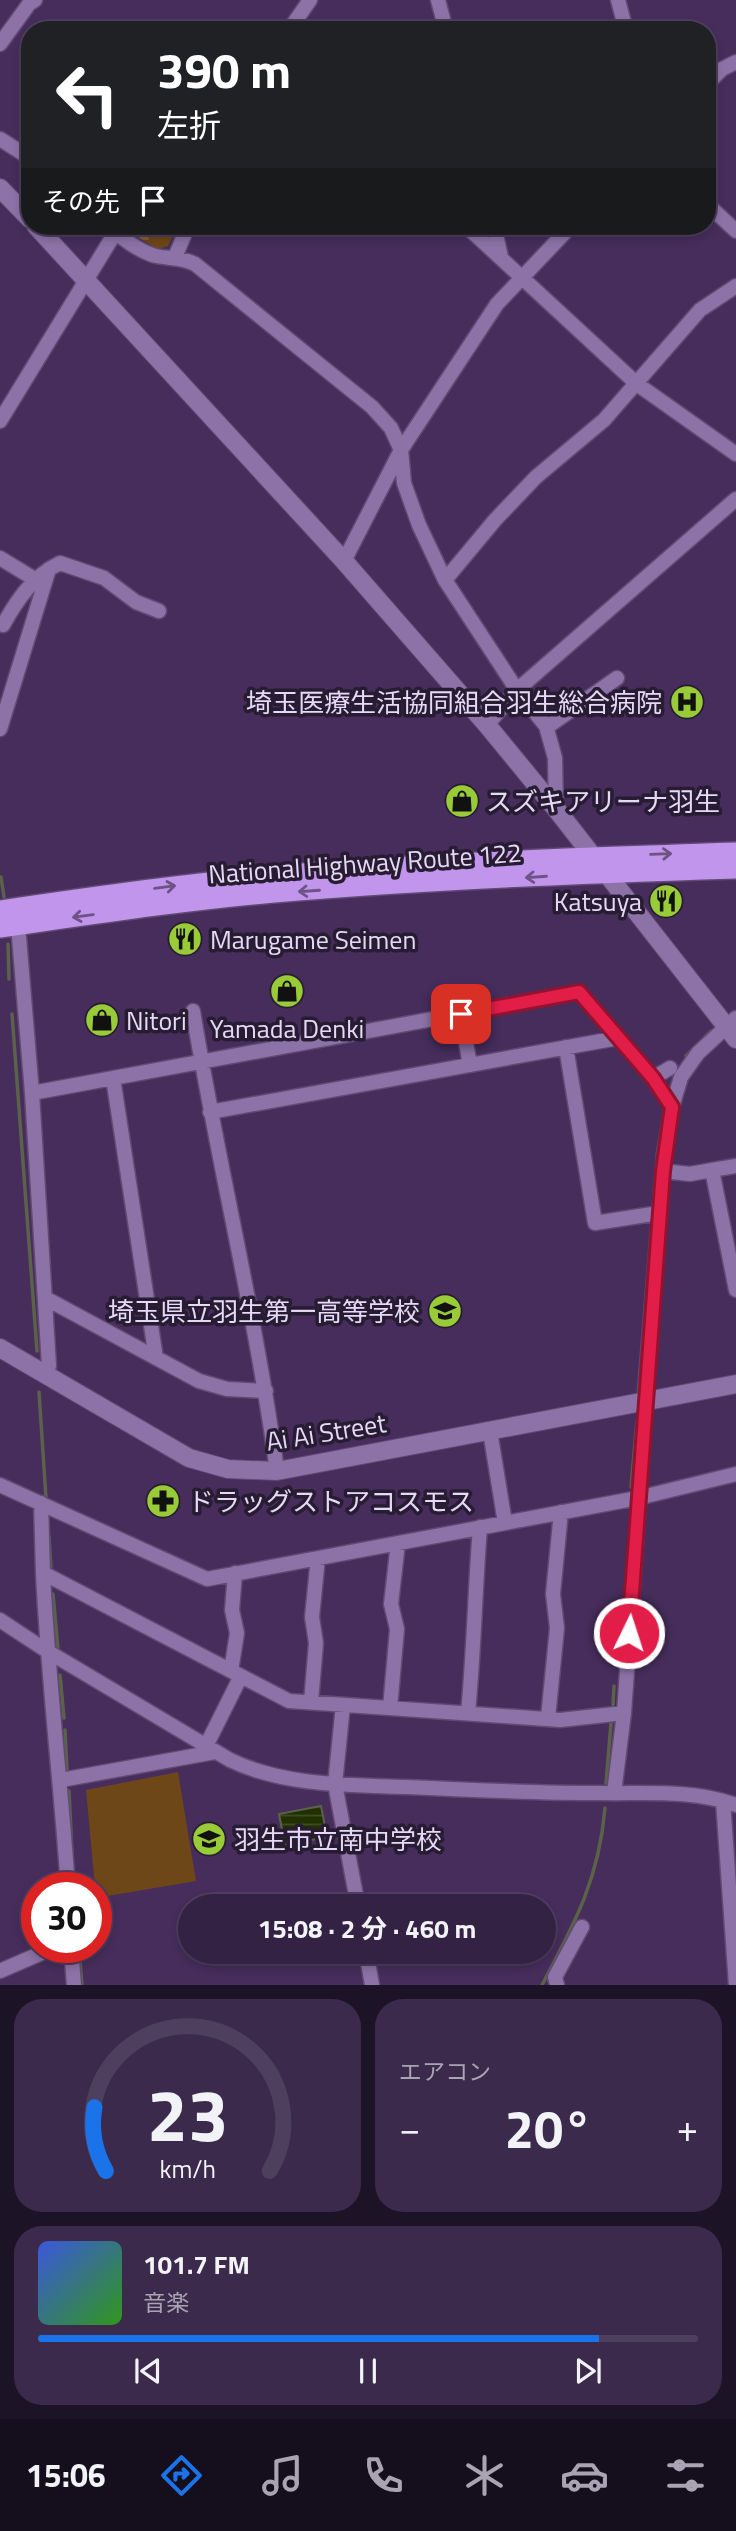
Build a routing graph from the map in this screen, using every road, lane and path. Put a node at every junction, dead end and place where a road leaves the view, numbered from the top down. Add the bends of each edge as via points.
1 (35, 0) edge
2 (310, 0) edge
3 (438, 0) edge
4 (618, 0) edge
5 (295, 21) edge
6 (444, 21) edge
7 (623, 21) edge
8 (0, 44) edge
9 (736, 62) edge
10 (716, 75) edge
11 (0, 139) edge
12 (21, 152) edge
13 (0, 188) edge
14 (21, 210) edge
15 (716, 212) edge
16 (736, 231) edge
17 (45, 235) edge
18 (109, 235) edge
19 (122, 235) edge
20 (184, 235) edge
21 (476, 235) edge
22 (496, 235) edge
23 (563, 235) edge
24 (175, 257) junction
25 (501, 257) junction
26 (522, 278) junction
27 (88, 280) junction
28 (736, 286) edge
29 (637, 384) junction
30 (0, 421) edge
31 (401, 450) junction
32 (736, 454) edge
33 (736, 499) edge
34 (0, 558) edge
35 (344, 561) junction
36 (50, 568) junction
37 (36, 580) junction
38 (445, 580) junction
39 (159, 611) dead end
40 (3, 625) dead end
41 (617, 678) dead end
42 (517, 691) junction
43 (486, 725) junction
44 (547, 727) junction
45 (0, 729) edge
46 (556, 809) junction
47 (736, 852) edge
48 (599, 865) junction
49 (736, 869) edge
50 (0, 909) edge
51 (9, 927) edge
52 (192, 1011) dead end
53 (461, 1014) junction
54 (733, 1028) edge
55 (618, 1038) junction
56 (566, 1047) junction
57 (201, 1061) junction
58 (470, 1065) junction
59 (670, 1068) dead end
60 (113, 1078) junction
61 (653, 1078) junction
62 (32, 1093) junction
63 (672, 1107) junction
64 (210, 1112) junction
65 (736, 1166) edge
66 (712, 1170) junction
67 (663, 1171) junction
68 (659, 1213) junction
69 (736, 1290) edge
70 (45, 1298) junction
71 (0, 1348) edge
72 (156, 1358) junction
73 (45, 1374) junction
74 (736, 1384) edge
75 (266, 1391) junction
76 (646, 1402) junction
77 (489, 1431) junction
78 (277, 1471) junction
79 (736, 1475) edge
80 (0, 1485) edge
81 (638, 1498) junction
82 (41, 1503) junction
83 (561, 1512) junction
84 (505, 1523) junction
85 (480, 1527) junction
86 (398, 1543) junction
87 (318, 1558) junction
88 (43, 1573) junction
89 (234, 1573) junction
90 (0, 1620) edge
91 (47, 1651) junction
92 (236, 1673) junction
93 (311, 1702) junction
94 (343, 1705) junction
95 (390, 1708) junction
96 (468, 1713) junction
97 (624, 1713) junction
98 (548, 1718) junction
99 (210, 1749) junction
100 (61, 1780) junction
101 (335, 1784) junction
102 (614, 1793) junction
103 (729, 1803) edge
104 (67, 1872) edge
105 (356, 1894) edge
106 (582, 1927) dead end
107 (21, 1962) edge
108 (72, 1963) edge
109 (368, 1964) edge
110 (0, 1971) edge
111 (74, 1985) edge
112 (372, 1985) edge
113 (557, 1985) edge
114 (736, 1985) edge

1 - 8 street
2 - 5 street
3 - 6 street
4 - 7 street
9 - 10 street
11 - 12 street
13 - 14 street
15 - 16 street
17 - 27 street
18 - 27 street
19 - 24 street via 156,256
20 - 24 street
21 - 25 street
22 - 25 street
23 - 26 street
24 - 31 street via 195,264 372,407 391,428
25 - 26 street
26 - 29 street
26 - 31 street via 497,304
27 - 30 street
27 - 35 street
28 - 29 street via 701,310
29 - 32 street
29 - 38 street via 604,420 536,477
31 - 35 street
31 - 38 street via 404,482
33 - 42 street
34 - 37 street
35 - 43 street
36 - 37 street
36 - 39 street via 60,563 104,578 136,602
36 - 45 street
37 - 40 street
38 - 42 street
41 - 44 street
42 - 43 street
42 - 44 street
43 - 46 street
44 - 46 street via 555,758
46 - 48 street
48 -> 47 highway, National Highway Route 122
48 - 49 highway, National Highway Route 122
50 -> 48 highway, National Highway Route 122 via 289,874
48 -> 51 highway, National Highway Route 122 via 170,904
48 - 54 street
51 - 62 street
52 - 57 street
53 - 55 street via 579,992
53 - 57 street
53 - 58 street
54 - 63 street via 698,1053 681,1077
55 - 56 street
55 - 61 street
56 - 58 street
56 - 68 street via 595,1223
57 - 60 street
57 - 64 street
58 - 64 street
59 - 61 street
60 - 62 street
60 - 72 street
61 - 63 street
62 - 70 street
63 - 67 street
64 - 75 street
65 - 66 street
66 - 67 street via 690,1174
66 - 69 street
67 - 68 street
68 - 76 street
70 - 72 street
70 - 73 street
71 - 73 street, Ai Ai Street
72 - 75 street via 199,1381 227,1389
73 - 78 street, Ai Ai Street via 189,1458 228,1469
74 - 76 street, Ai Ai Street
75 - 78 street
76 - 77 street, Ai Ai Street
76 - 81 street
77 - 78 street, Ai Ai Street
77 - 84 street
79 - 81 street
80 - 82 street
81 - 83 street
81 - 97 street
82 - 88 street
82 - 89 street via 207,1578
83 - 84 street
83 - 98 street via 554,1594 558,1628
84 - 85 street
85 - 86 street
85 - 96 street
86 - 87 street
86 - 95 street via 391,1604 397,1629
87 - 89 street
87 - 93 street
88 - 91 street
88 - 92 street
89 - 92 street
90 - 91 street
91 - 99 street
91 - 100 street
92 - 93 street via 289,1701
92 - 99 street
93 - 94 street
94 - 95 street
94 - 101 street
95 - 96 street
96 - 98 street
97 - 98 street
97 - 102 street
99 - 100 street
99 - 101 street via 256,1772
100 - 104 street
101 - 102 street
101 - 105 street
102 - 103 street via 657,1792
103 - 114 street
106 - 113 street via 555,1977
107 - 110 street
108 - 111 street
109 - 112 street

